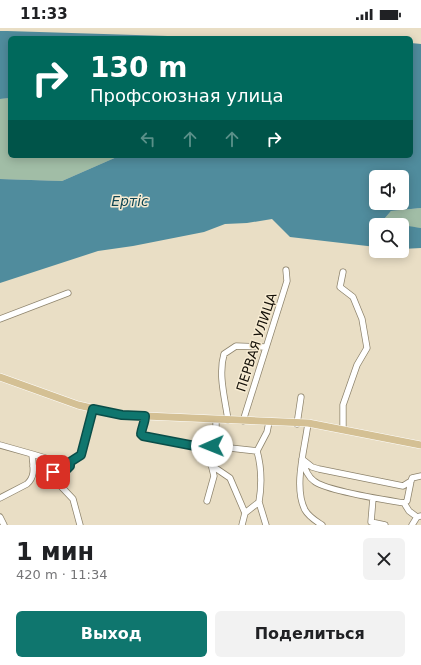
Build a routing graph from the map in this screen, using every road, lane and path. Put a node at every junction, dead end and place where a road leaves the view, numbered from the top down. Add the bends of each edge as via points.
1 (286, 270) dead end
2 (343, 272) dead end
3 (68, 293) dead end
4 (0, 319) edge
5 (265, 347) junction
6 (0, 377) edge
7 (301, 397) dead end
8 (93, 409) junction
9 (145, 416) junction
10 (216, 420) junction
11 (228, 420) junction
12 (243, 421) junction
13 (269, 422) junction
14 (308, 423) junction
15 (297, 424) junction
16 (343, 429) junction
17 (0, 445) edge
18 (421, 445) edge
19 (212, 446) junction
20 (257, 451) junction
21 (32, 454) junction
22 (302, 459) junction
23 (70, 462) junction
24 (211, 465) junction
25 (33, 466) junction
26 (46, 474) junction
27 (421, 476) edge
28 (411, 481) junction
29 (0, 498) edge
30 (373, 498) junction
31 (207, 501) dead end
32 (259, 502) junction
33 (404, 503) junction
34 (245, 513) junction
35 (419, 516) edge
36 (0, 517) edge
37 (4, 525) edge
38 (80, 525) edge
39 (242, 525) edge
40 (266, 525) edge
41 (322, 525) edge
42 (385, 525) edge
43 (412, 525) edge

1 - 5 street, ПЕРВАЯ УЛИЦА via 287,282
2 - 16 street via 340,287 353,297 362,319 367,348 357,365 343,405
3 - 4 street
5 - 11 street via 236,346 224,354 221,364 222,381
5 - 12 street, ПЕРВАЯ УЛИЦА
6 - 8 main road
7 - 15 street
8 - 9 main road via 122,415
8 - 23 street via 81,455
9 - 10 main road
9 - 19 street via 141,434 143,436 195,446
10 - 11 main road
10 - 19 street
11 - 12 main road
12 - 13 main road
13 - 15 main road
13 - 20 street via 268,432
14 - 15 main road
14 - 16 main road
14 - 22 street
16 - 18 main road
17 - 21 street
19 - 20 street
19 - 24 street
20 - 32 street via 262,468
21 - 23 street via 62,463
21 - 25 street
22 - 28 street via 319,469 403,486
22 - 30 street via 308,475 319,484
22 - 41 street via 300,492 305,509
23 - 26 street via 66,470
24 - 31 street via 214,476
24 - 34 street via 230,478
25 - 26 street
25 - 29 street via 31,481
26 - 38 street via 73,499
27 - 28 street via 412,478
28 - 33 street via 407,501
30 - 33 street
30 - 42 street via 371,522
32 - 34 street
32 - 40 street
33 - 35 street via 409,511
34 - 39 street
35 - 43 street
36 - 37 street

